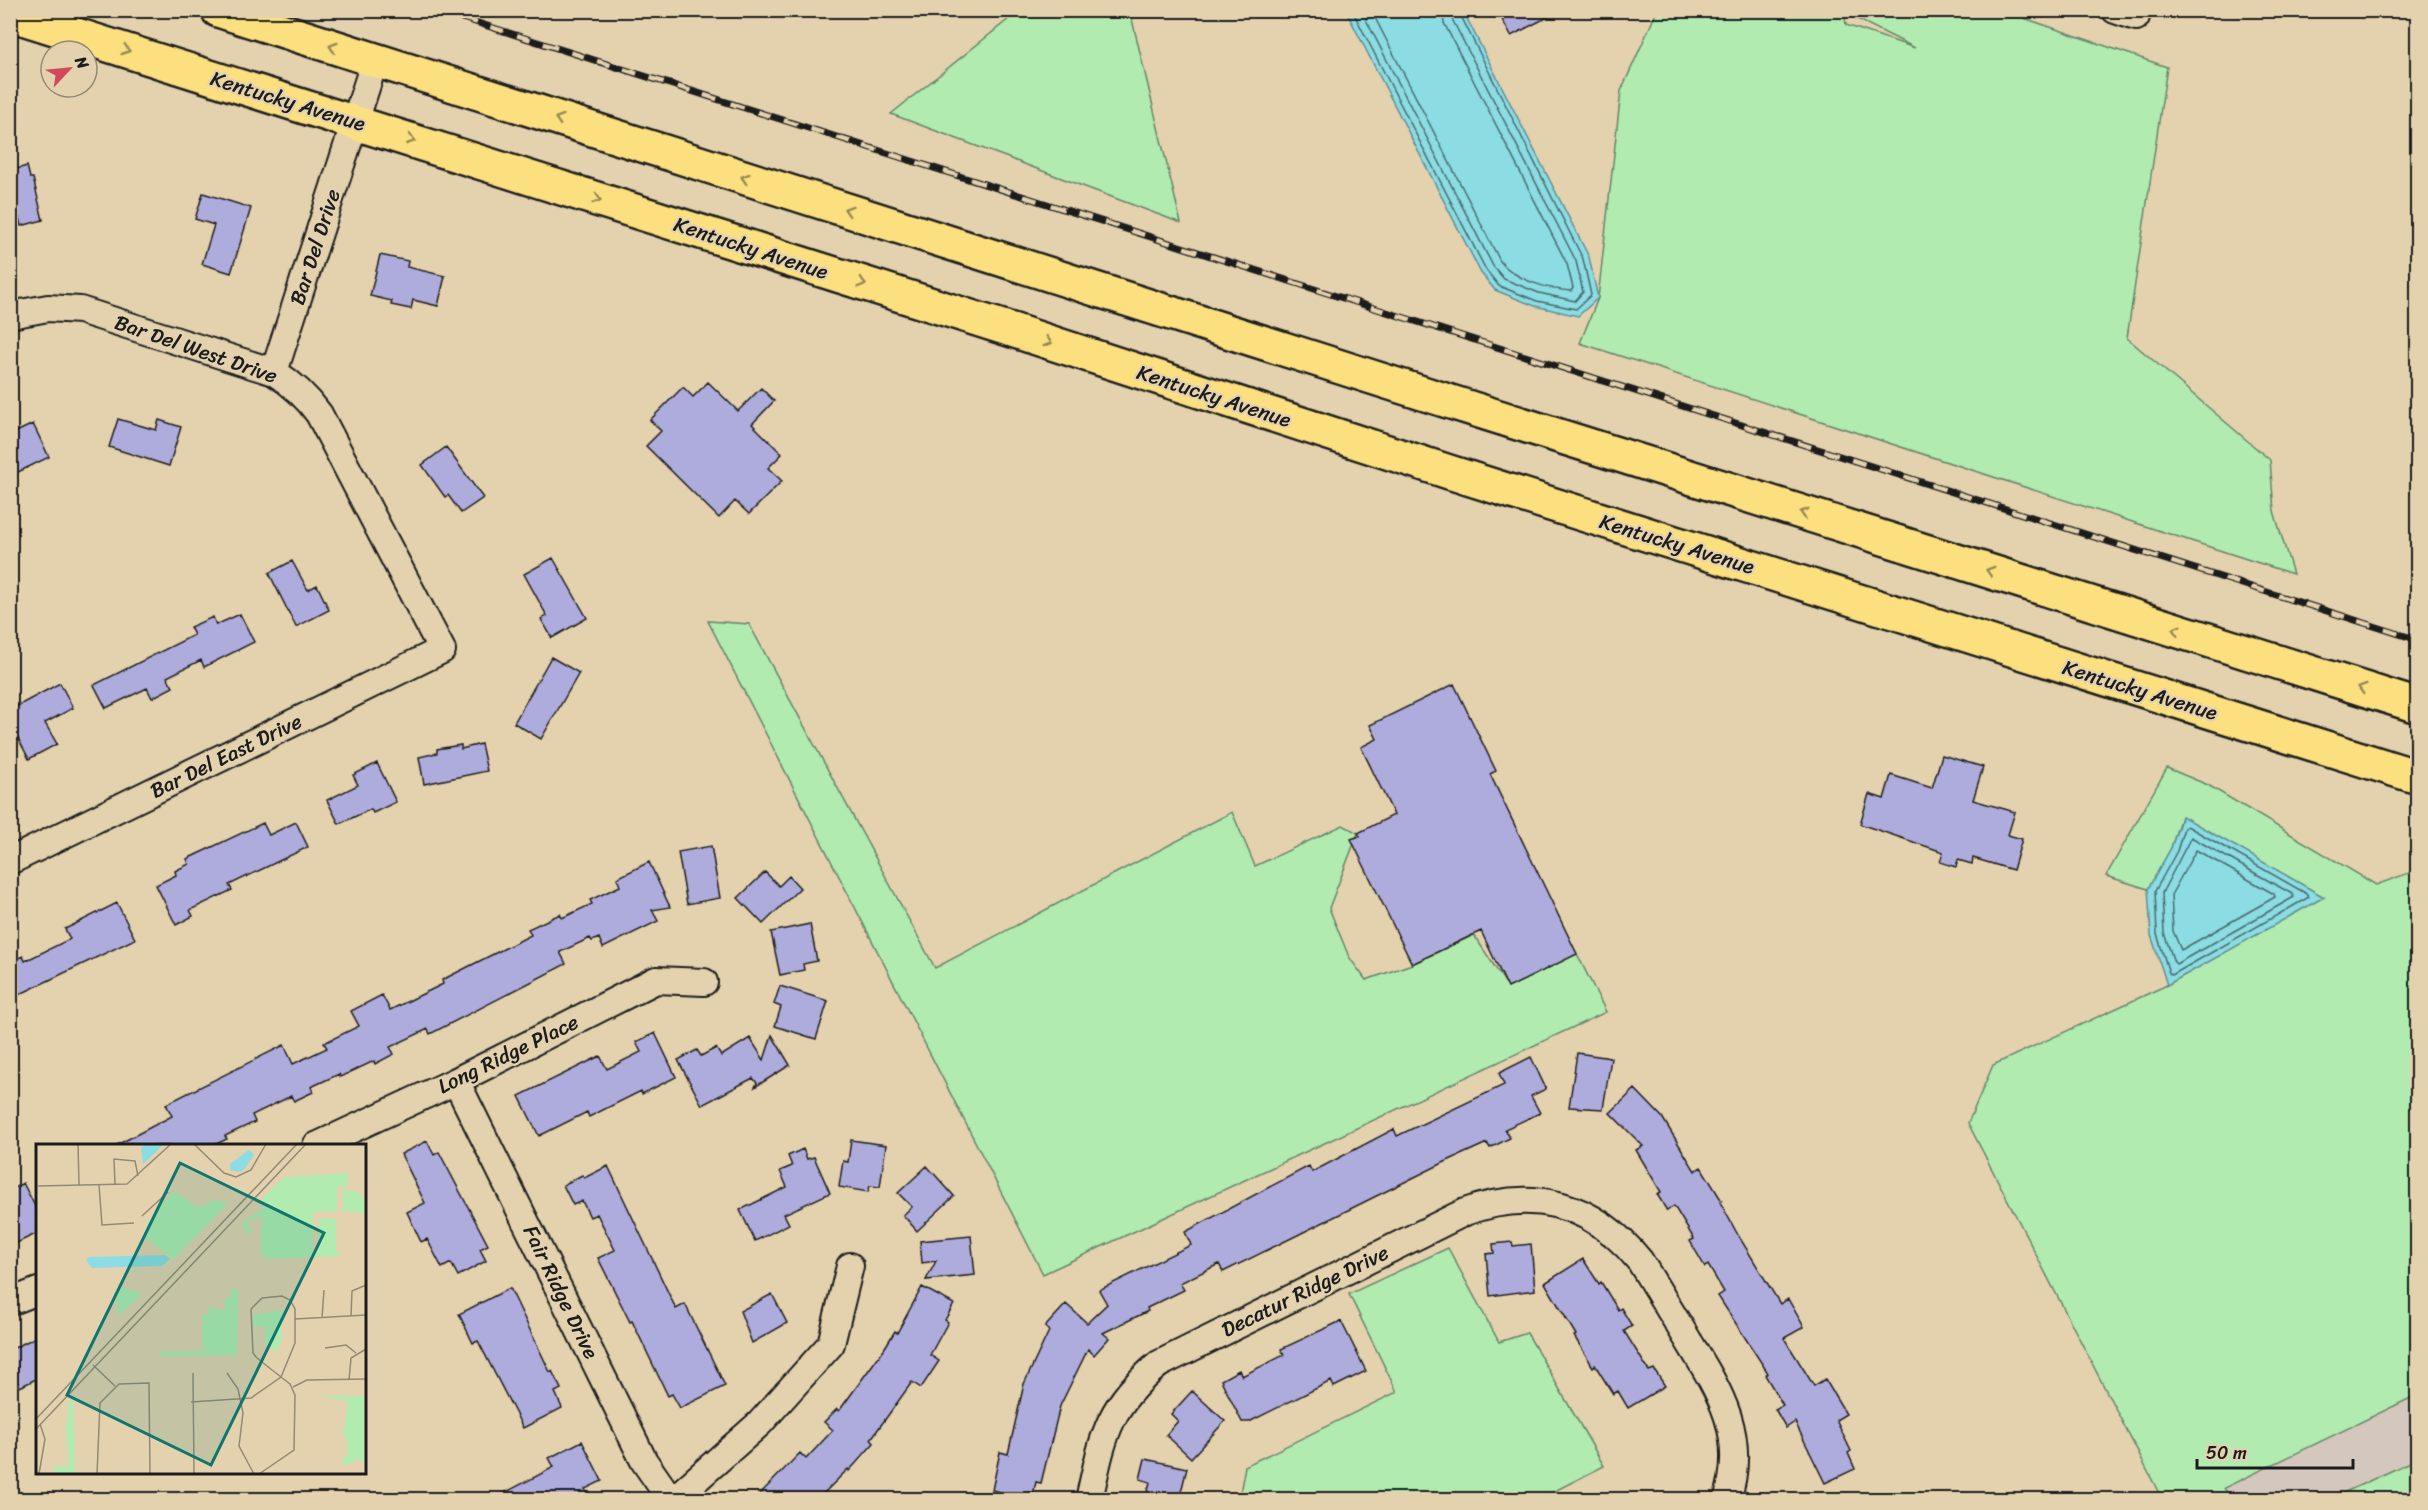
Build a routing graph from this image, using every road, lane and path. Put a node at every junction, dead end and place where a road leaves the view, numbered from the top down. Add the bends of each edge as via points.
1 (218, 10) edge
2 (10, 14) edge
3 (375, 60) junction
4 (355, 122) junction
5 (10, 315) edge
6 (274, 372) junction
7 (442, 650) joint
8 (2418, 706) edge
9 (2418, 777) edge
10 (10, 861) edge
11 (704, 982) dead end
12 (456, 1081) junction
13 (320, 1144) edge
14 (850, 1266) dead end
15 (36, 1292) edge
16 (10, 1302) edge
17 (1728, 1498) edge
18 (672, 1500) edge
19 (1089, 1500) edge

3 -> 1 main road
2 -> 4 main road, Kentucky Avenue
3 - 4 street
8 -> 3 main road
4 - 6 street, Bar Del Drive
4 -> 9 main road, Kentucky Avenue
5 - 6 street, Bar Del West Drive via 48,308 80,310
6 - 7 street, Bar Del West Drive via 306,396 319,414
7 - 10 street, Bar Del East Drive
11 - 12 street, Long Ridge Place via 656,980
12 - 13 street, Long Ridge Place
12 - 18 street, Fair Ridge Drive via 644,1461
14 - 18 street via 831,1344 760,1423
15 - 16 street
17 - 19 street, Decatur Ridge Drive via 1735,1451 1726,1407 1640,1261 1628,1245 1587,1214 1558,1204 1527,1200 1480,1206 1159,1364 1139,1380 1114,1413 1105,1433

